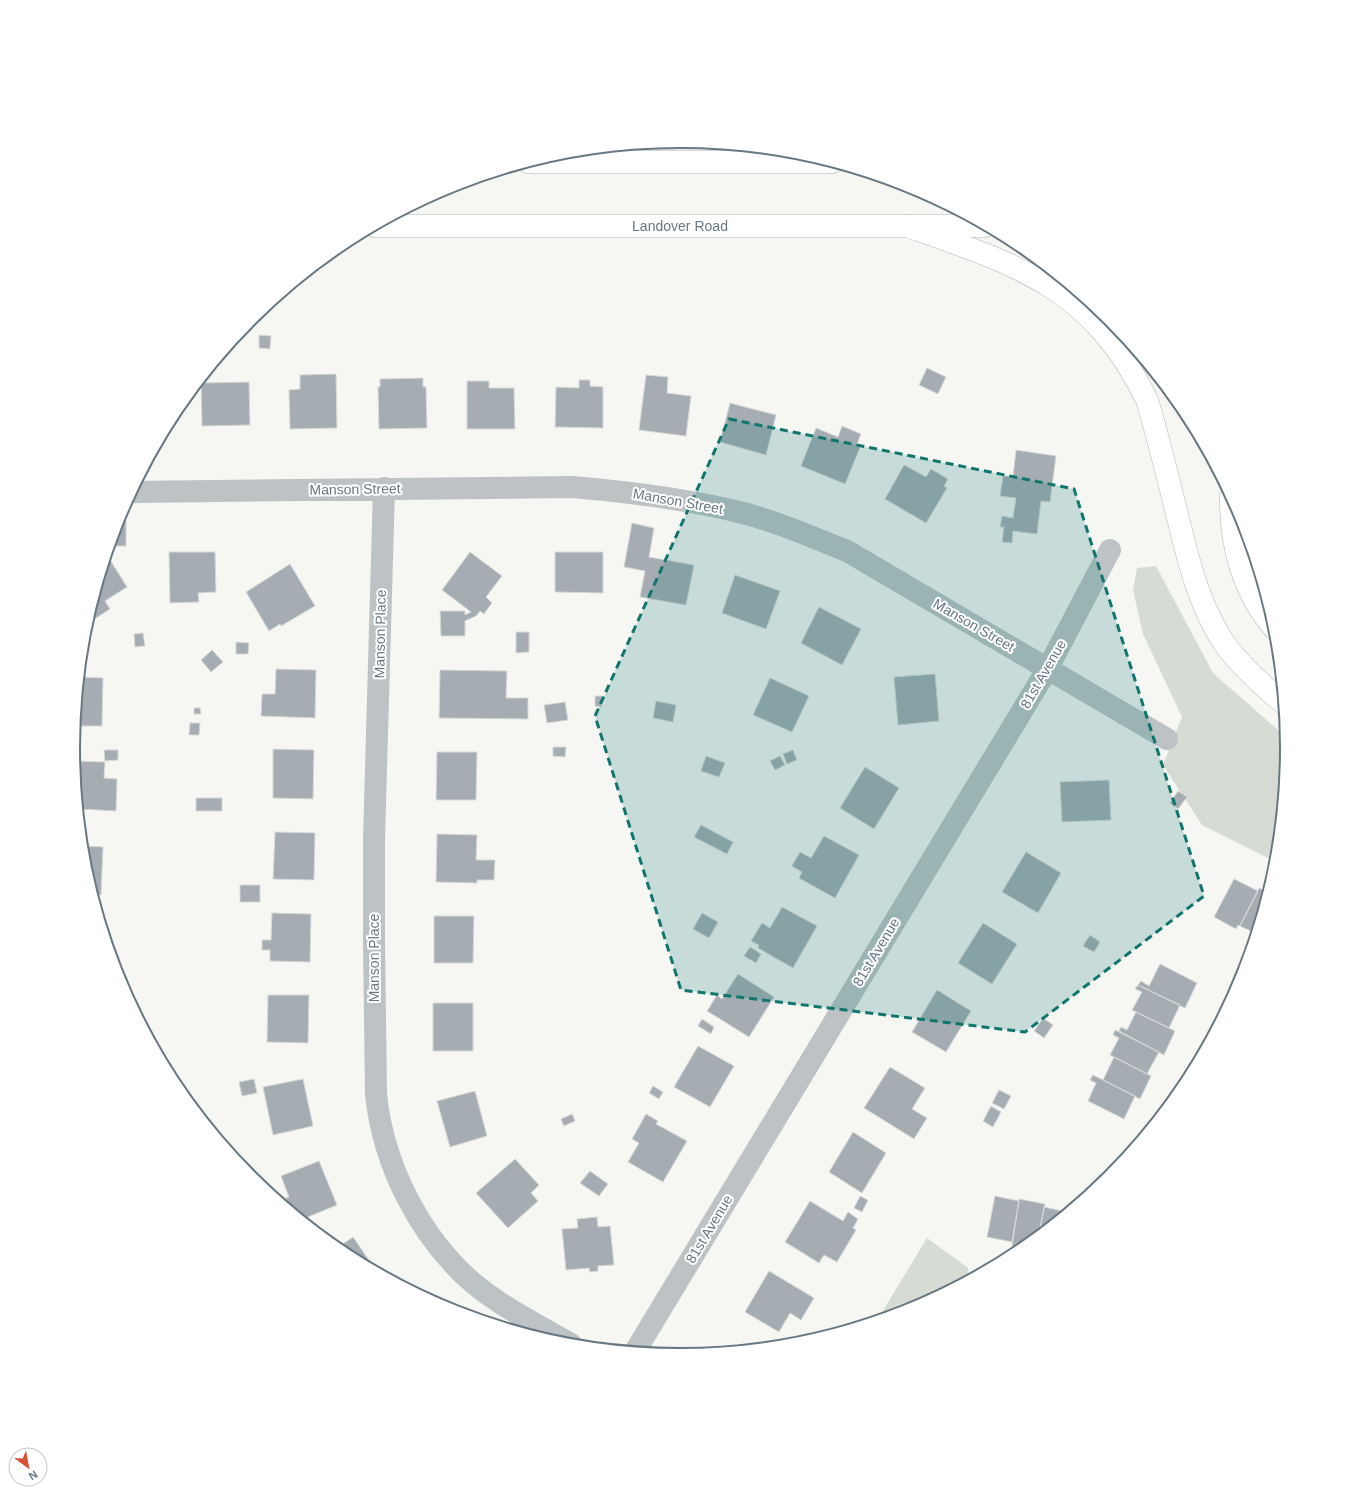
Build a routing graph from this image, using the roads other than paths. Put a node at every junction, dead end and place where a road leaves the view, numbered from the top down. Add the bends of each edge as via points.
1 (767, 154) edge
2 (550, 162) edge
3 (810, 162) edge
4 (711, 163) junction
5 (384, 226) edge
6 (907, 226) junction
7 (976, 226) edge
8 (384, 488) junction
9 (138, 492) edge
10 (1231, 512) edge
11 (1110, 550) dead end
12 (1265, 614) edge
13 (1048, 668) junction
14 (1278, 699) edge
15 (1167, 738) dead end
16 (555, 1334) edge
17 (639, 1346) edge

1 - 4 main road
2 - 4 main road
3 - 4 main road
5 - 6 main road, Landover Road
6 - 7 main road, Landover Road
6 - 14 main road via 986,254 1041,280 1080,307 1113,342 1147,400 1189,562 1204,607 1226,645 1256,680
8 - 9 street, Manson Street
8 - 13 street, Manson Street via 572,487 638,493 748,514 847,551
8 - 16 street, Manson Place via 374,935 378,1118 394,1169 435,1242 474,1283
10 - 12 main road via 1237,557 1256,602
11 - 13 street, 81st Avenue
13 - 15 street, Manson Street
13 - 17 street, 81st Avenue

